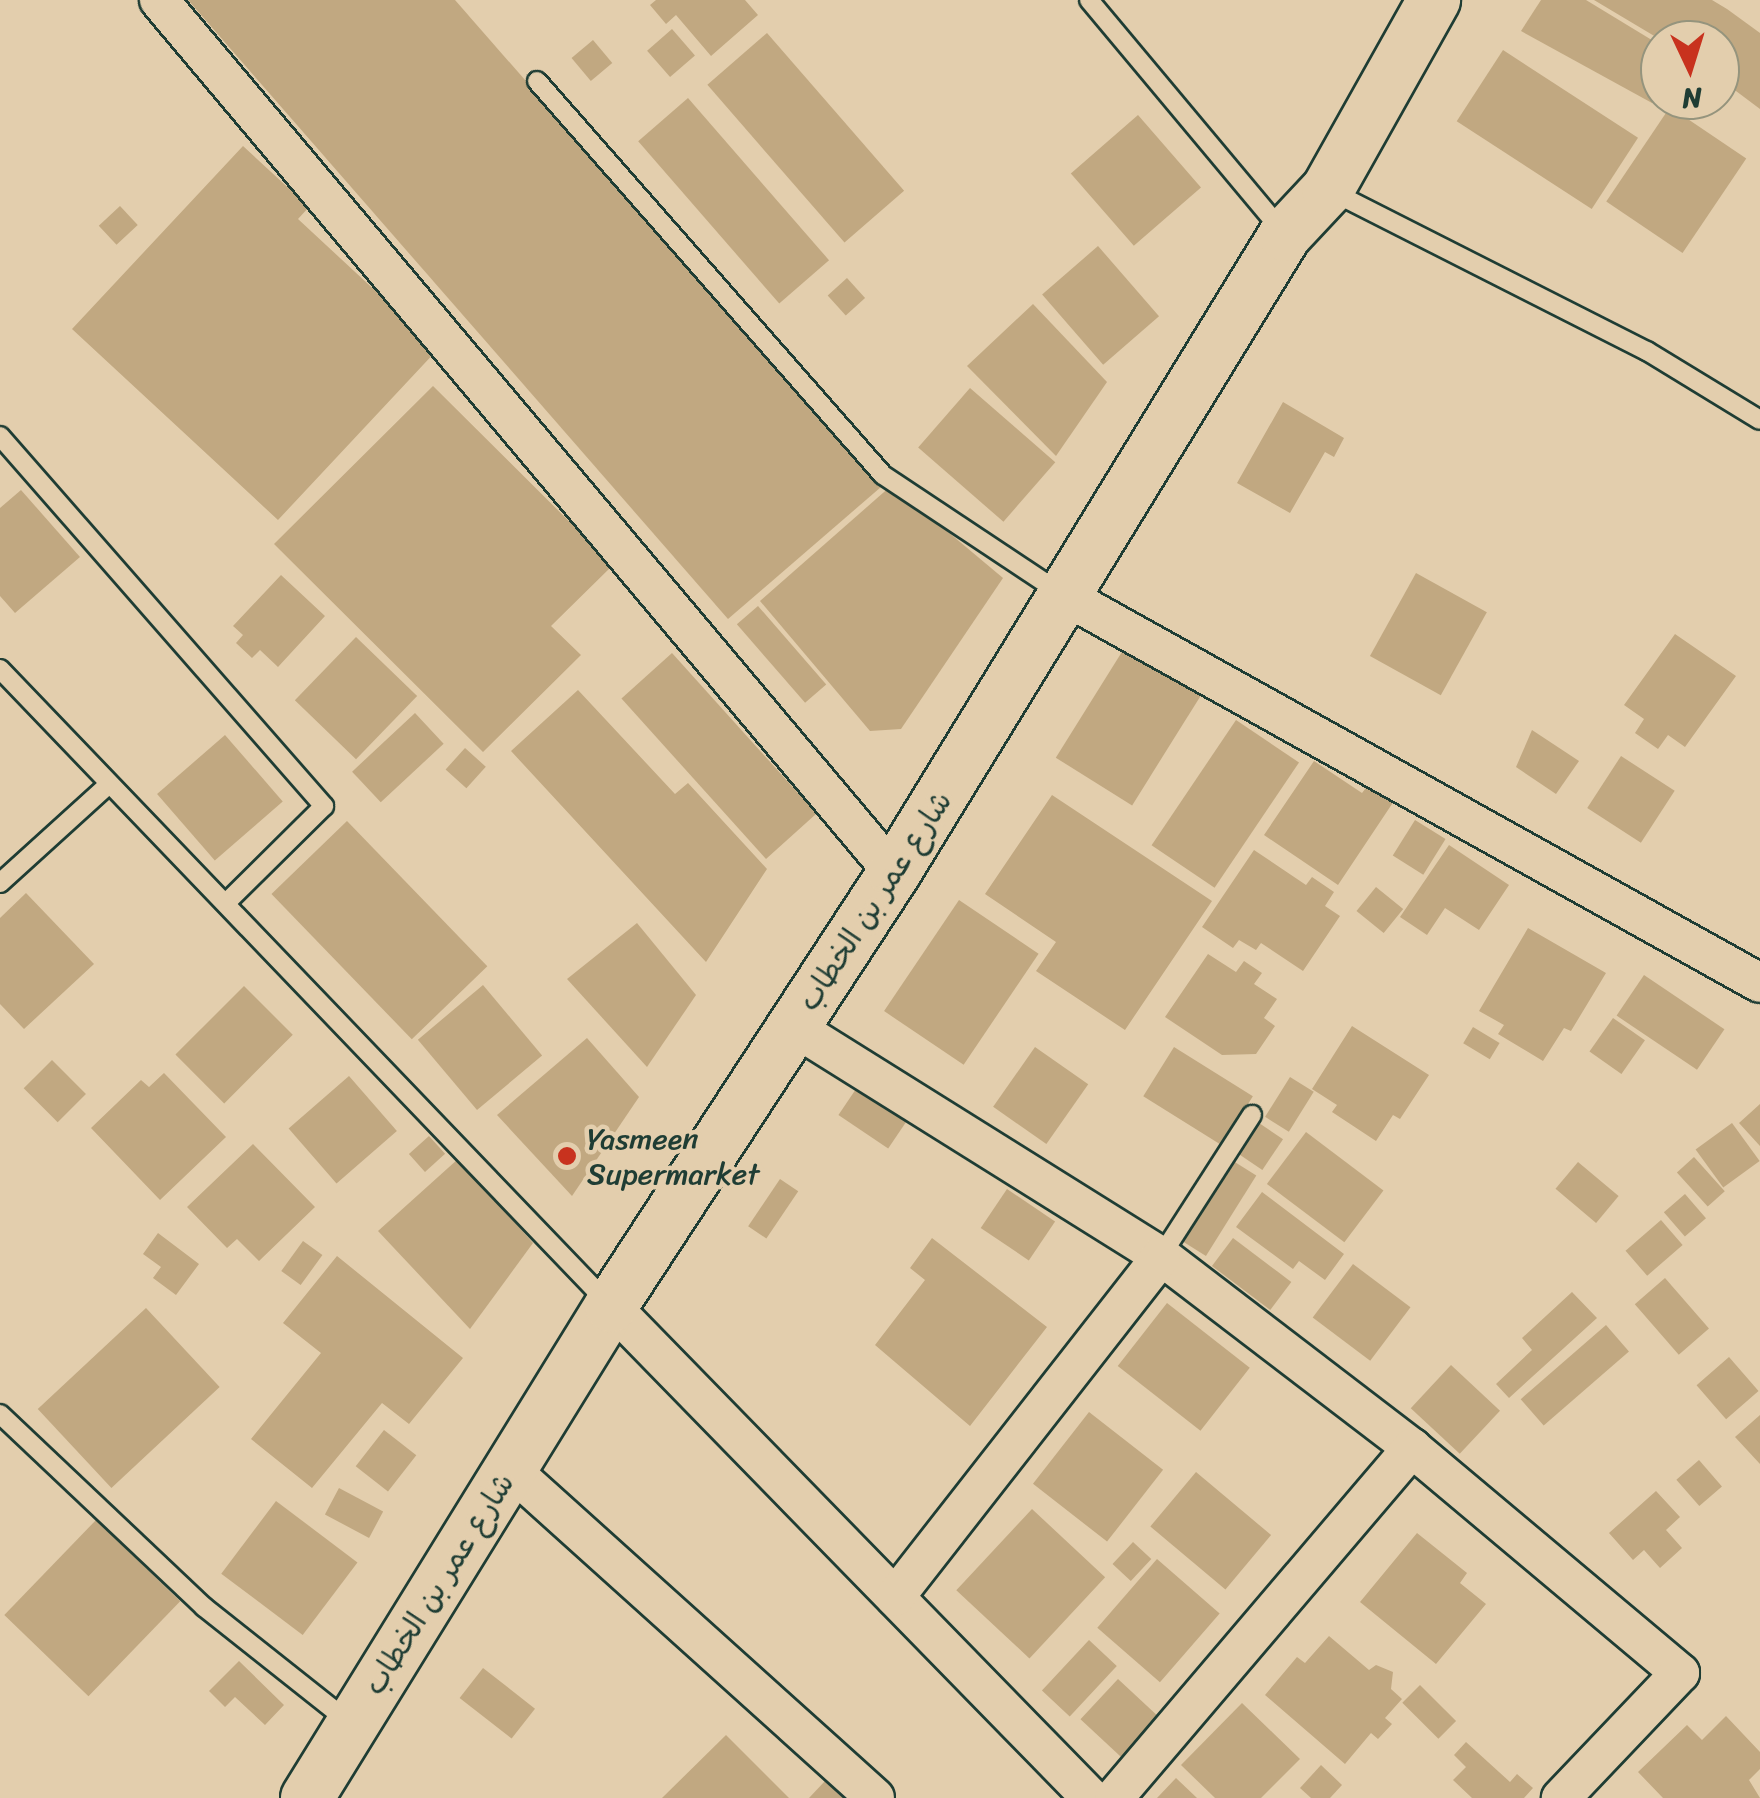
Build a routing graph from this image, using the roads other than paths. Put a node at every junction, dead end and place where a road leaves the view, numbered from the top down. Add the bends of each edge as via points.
1 (158, 0) edge
2 (1090, 0) edge
3 (1434, 0) edge
4 (537, 81) dead end
5 (1328, 189) junction
6 (1285, 235) junction
7 (1760, 420) edge
8 (0, 436) edge
9 (1064, 596) junction
10 (0, 669) edge
11 (108, 785) junction
12 (894, 874) junction
13 (0, 883) edge
14 (227, 902) junction
15 (1760, 983) edge
16 (794, 1027) junction
17 (1252, 1115) dead end
18 (1161, 1256) junction
19 (611, 1306) junction
20 (0, 1414) edge
21 (1412, 1448) junction
22 (510, 1470) junction
23 (895, 1597) junction
24 (352, 1725) junction
25 (308, 1798) edge
26 (875, 1798) edge
27 (1092, 1798) edge
28 (1114, 1798) edge
29 (1561, 1798) edge

1 - 12 street
2 - 6 lane
3 - 5 main road, شارع عمر بن الخطاب
4 - 9 lane via 884,475
5 - 6 main road, شارع عمر بن الخطاب
5 - 7 lane via 1648,351
6 - 9 main road, شارع عمر بن الخطاب
8 - 14 lane via 324,806
9 - 12 main road, شارع عمر بن الخطاب
9 - 15 street
10 - 11 lane
11 - 13 lane
11 - 14 lane
12 - 16 main road, شارع عمر بن الخطاب
14 - 19 lane
16 - 18 street
16 - 19 main road, شارع عمر بن الخطاب
17 - 18 lane
18 - 21 street
18 - 23 street
19 - 22 main road, شارع عمر بن الخطاب
19 - 23 street
20 - 24 lane via 204,1607
21 - 28 street
21 - 29 street via 1680,1673
22 - 24 main road, شارع عمر بن الخطاب
22 - 26 street
23 - 27 street
24 - 25 main road, شارع عمر بن الخطاب

